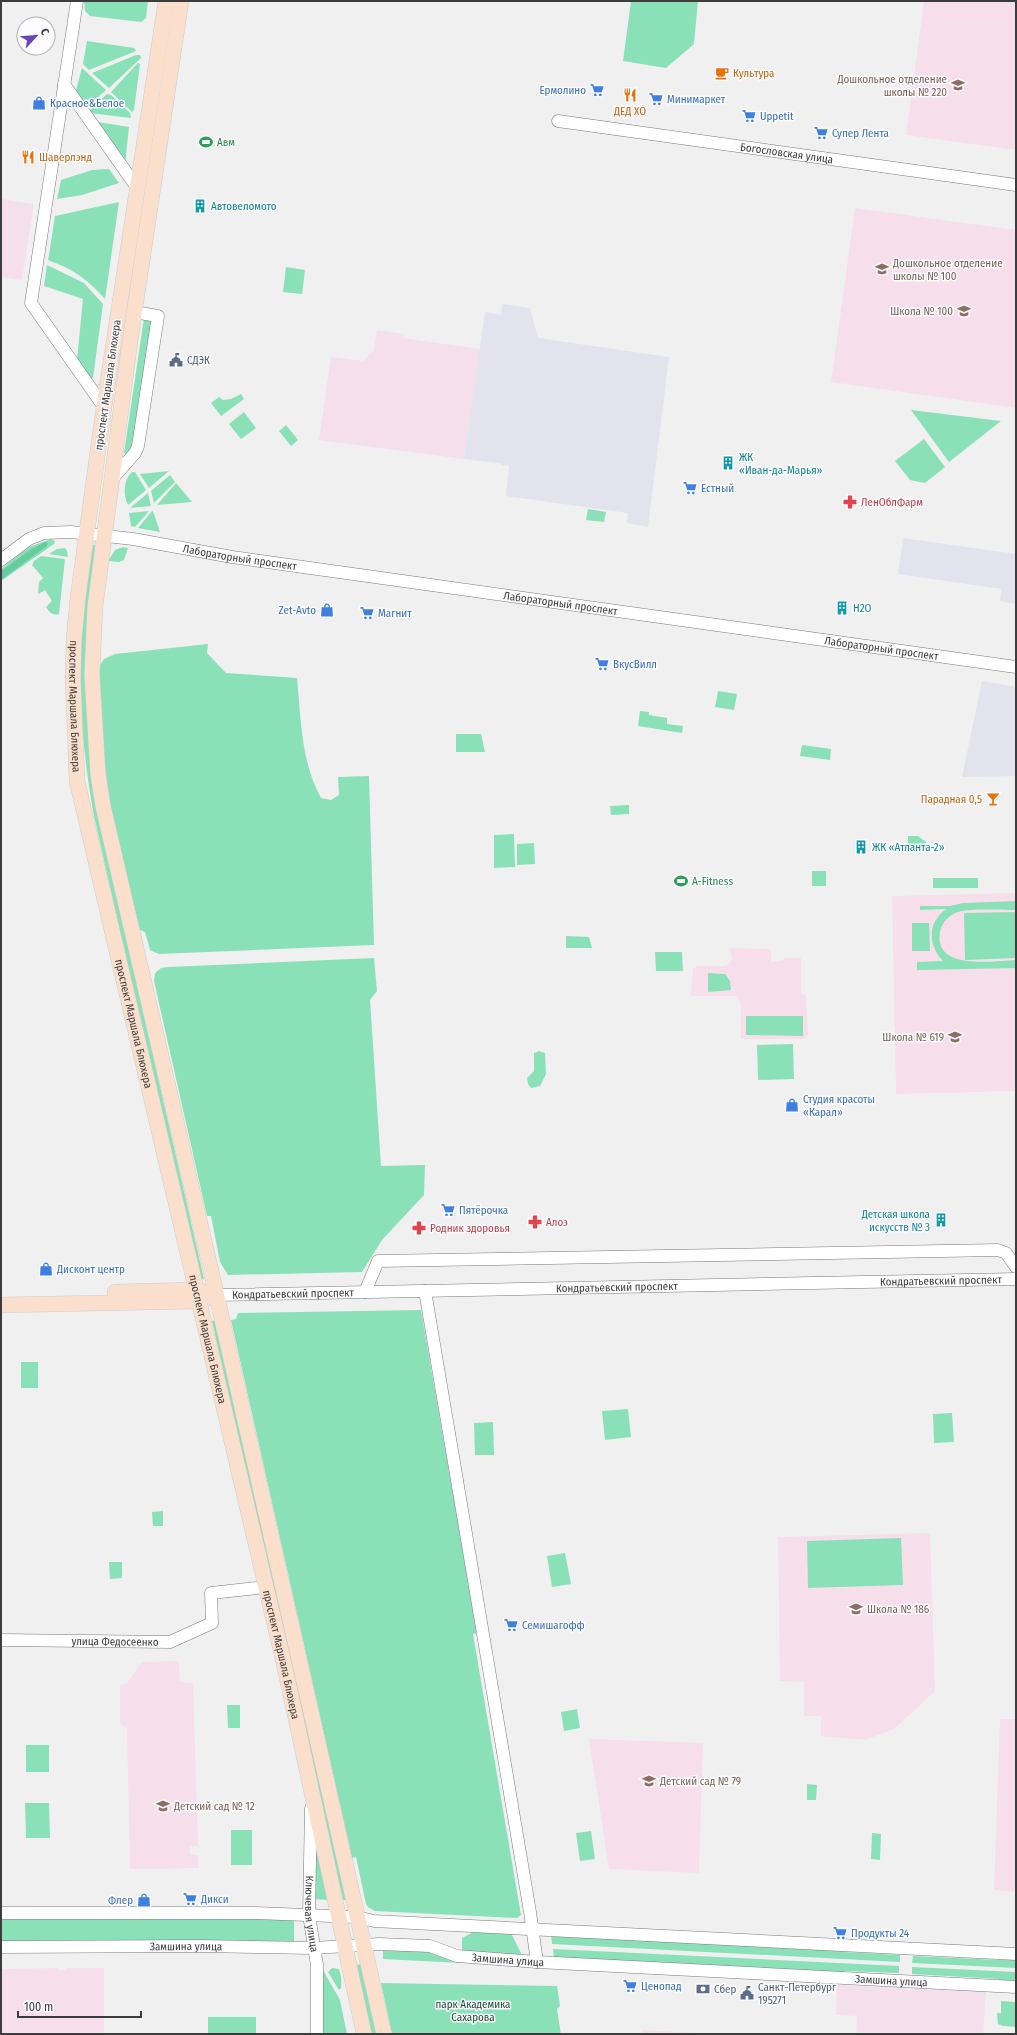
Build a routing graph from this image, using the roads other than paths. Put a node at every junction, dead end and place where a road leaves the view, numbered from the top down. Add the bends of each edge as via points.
1 (78, 1) edge
2 (166, 1) edge
3 (181, 1) edge
4 (156, 67) junction
5 (172, 70) junction
6 (64, 84) junction
7 (558, 121) dead end
8 (1016, 185) edge
9 (138, 189) junction
10 (134, 313) junction
11 (119, 314) junction
12 (104, 407) junction
13 (112, 479) junction
14 (87, 534) junction
15 (105, 536) junction
16 (1, 560) edge
17 (1016, 667) edge
18 (1016, 1267) edge
19 (1016, 1279) edge
20 (425, 1291) junction
21 (365, 1292) junction
22 (1, 1295) edge
23 (198, 1295) junction
24 (217, 1295) junction
25 (1, 1305) edge
26 (266, 1588) junction
27 (1, 1640) edge
28 (312, 1794) junction
29 (1, 1913) edge
30 (310, 1916) junction
31 (338, 1917) junction
32 (357, 1917) junction
33 (533, 1929) junction
34 (363, 1944) junction
35 (1, 1947) edge
36 (344, 1947) junction
37 (314, 1948) junction
38 (1016, 1954) edge
39 (537, 1962) junction
40 (1016, 1987) edge
41 (317, 2034) edge
42 (364, 2034) edge
43 (384, 2034) edge

1 - 6 street
2 - 4 main road, проспект Маршала Блюхера
3 - 5 main road, проспект Маршала Блюхера
4 - 5 main road via 167,65
4 - 9 main road, проспект Маршала Блюхера
5 - 10 main road, проспект Маршала Блюхера
6 - 9 street
6 - 12 street via 31,303
7 - 8 street, Богословская улица
9 - 11 main road, проспект Маршала Блюхера
10 - 11 main road via 128,319
10 - 13 main road, проспект Маршала Блюхера
10 - 13 street via 158,316 138,446 136,453
11 - 12 main road, проспект Маршала Блюхера
12 - 14 main road, проспект Маршала Блюхера
13 - 15 main road, проспект Маршала Блюхера
14 - 15 street, Лабораторный проспект
14 - 16 street, Лабораторный проспект via 44,533 29,540
14 - 23 main road, проспект Маршала Блюхера via 74,639 73,679 78,781
15 - 17 street, Лабораторный проспект via 232,557
15 - 24 main road, проспект Маршала Блюхера via 95,607 92,675 98,774 103,806
18 - 21 street via 1006,1253 998,1250 378,1261
19 - 20 street, Кондратьевский проспект
20 - 21 street, Кондратьевский проспект
20 - 33 street
21 - 24 street, Кондратьевский проспект
22 - 23 main road, Кондратьевский проспект
23 - 24 main road, Кондратьевский проспект
23 - 25 main road, Кондратьевский проспект
23 - 26 main road, проспект Маршала Блюхера
24 - 32 main road, проспект Маршала Блюхера
26 - 27 street, улица Федосеенко via 211,1593 212,1623 187,1632 170,1642
26 - 28 main road, проспект Маршала Блюхера
28 - 30 street, Ключевая улица
28 - 31 main road, проспект Маршала Блюхера
29 - 30 street via 188,1912
30 - 31 street
30 - 37 street, Ключевая улица
31 - 32 street
31 - 36 main road, проспект Маршала Блюхера
32 - 33 street via 374,1921
32 - 34 main road, проспект Маршала Блюхера
33 - 38 street
33 - 39 street
34 - 36 street, Замшина улица
34 - 39 street, Замшина улица via 430,1946 457,1956
34 - 43 main road, проспект Маршала Блюхера
35 - 37 street, Замшина улица
36 - 37 street, Замшина улица
36 - 42 main road, проспект Маршала Блюхера
37 - 41 street, Ключевая улица via 317,1968
39 - 40 street, Замшина улица

